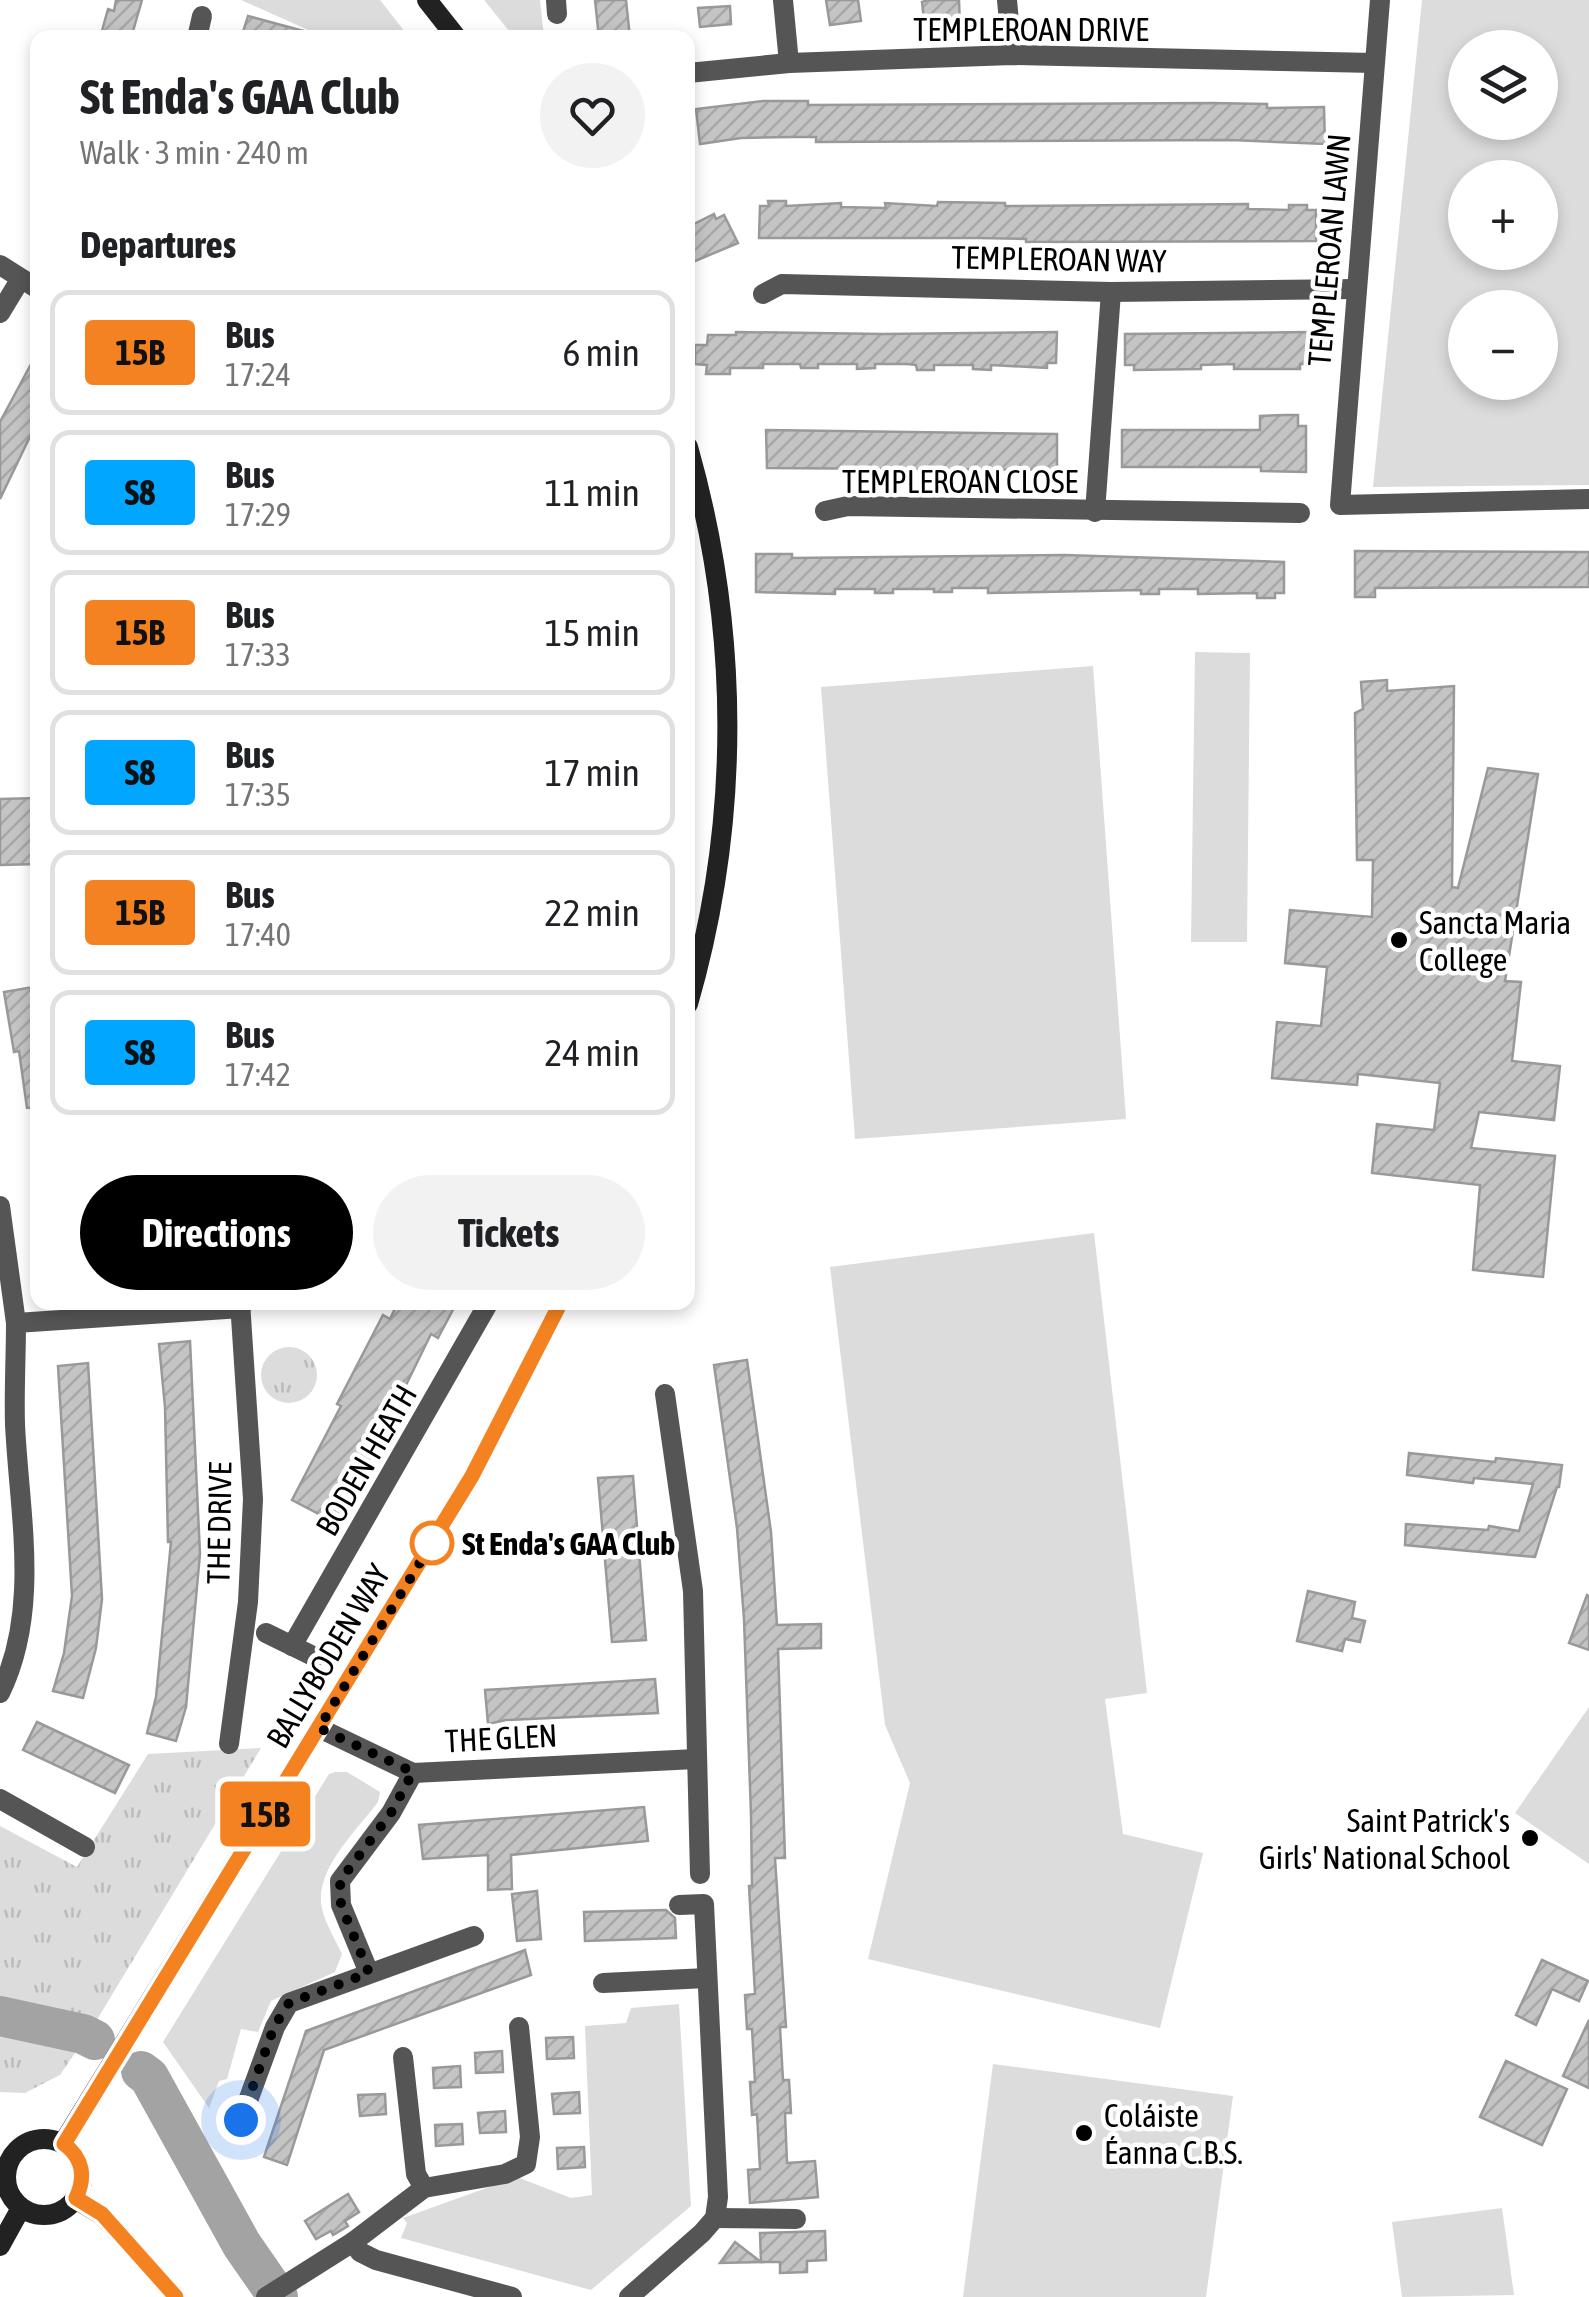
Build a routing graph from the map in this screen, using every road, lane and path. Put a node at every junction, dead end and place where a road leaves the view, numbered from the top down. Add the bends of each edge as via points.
1 (426, 0) edge
2 (783, 0) edge
3 (1008, 0) edge
4 (1380, 0) edge
5 (202, 16) dead end
6 (199, 30) edge
7 (450, 30) edge
8 (1012, 55) junction
9 (1374, 63) junction
10 (789, 64) junction
11 (695, 72) edge
12 (0, 265) edge
13 (29, 284) edge
14 (1356, 288) junction
15 (1112, 292) junction
16 (763, 294) dead end
17 (0, 313) edge
18 (695, 472) edge
19 (1589, 500) edge
20 (825, 510) dead end
21 (1095, 512) junction
22 (1300, 513) dead end
23 (695, 974) edge
24 (0, 1206) edge
25 (174, 1310) edge
26 (240, 1310) edge
27 (483, 1310) edge
28 (558, 1310) edge
29 (16, 1322) junction
30 (665, 1394) dead end
31 (266, 1633) dead end
32 (292, 1646) junction
33 (314, 1656) dead end
34 (0, 1693) edge
35 (319, 1728) junction
36 (229, 1744) dead end
37 (696, 1759) junction
38 (413, 1772) junction
39 (0, 1800) edge
40 (84, 1847) dead end
41 (700, 1874) dead end
42 (679, 1905) dead end
43 (474, 1936) dead end
44 (369, 1973) junction
45 (707, 1978) junction
46 (602, 1983) dead end
47 (519, 2026) dead end
48 (403, 2057) dead end
49 (241, 2120) dead end
50 (64, 2144) junction
51 (6, 2154) edge
52 (424, 2188) junction
53 (76, 2198) junction
54 (21, 2208) junction
55 (715, 2218) junction
56 (796, 2219) dead end
57 (353, 2242) junction
58 (0, 2246) edge
59 (176, 2297) edge
60 (266, 2297) edge
61 (512, 2297) edge
62 (629, 2297) edge

1 - 7 main road
2 - 10 street
3 - 8 street
4 - 9 street, TEMPLEROAN LAWN
5 - 6 street
8 - 9 street, TEMPLEROAN DRIVE
8 - 10 street, TEMPLEROAN DRIVE
9 - 14 street, TEMPLEROAN LAWN
10 - 11 street, TEMPLEROAN DRIVE
12 - 13 street
13 - 17 street
14 - 15 street, TEMPLEROAN WAY
14 - 19 street, TEMPLEROAN LAWN via 1340,506
15 - 16 street, TEMPLEROAN WAY via 782,284
15 - 21 street, TEMPLEROAN CLOSE
18 - 23 main road via 720,585 728,679 724,822
20 - 21 street, TEMPLEROAN CLOSE
21 - 22 street, TEMPLEROAN CLOSE
24 - 29 street
25 - 29 street
26 - 36 street, THE DRIVE via 253,1499 248,1602
27 - 32 street, BODEN HEATH
28 - 35 main road, BALLYBODEN WAY via 472,1476
29 - 34 street via 24,1587 20,1632
30 - 37 street via 693,1590
31 - 32 street
32 - 33 street
35 - 38 street, THE GLEN
35 - 50 main road, BALLYBODEN WAY
37 - 38 street, THE GLEN
37 - 41 street
38 - 44 street via 340,1881 341,1905
39 - 40 street
42 - 45 street via 704,1904
43 - 44 street
44 - 49 street via 289,2003
45 - 46 street
45 - 55 street
47 - 52 street via 530,2136 526,2164
48 - 52 street via 416,2174
50 - 51 main road via 32,2140
50 - 53 main road via 82,2171
51 - 54 main road via 6,2185
52 - 57 street
53 - 54 main road via 50,2214
53 - 59 main road via 102,2214
54 - 58 main road
55 - 56 street
55 - 62 street
57 - 60 street
57 - 61 street via 376,2260

